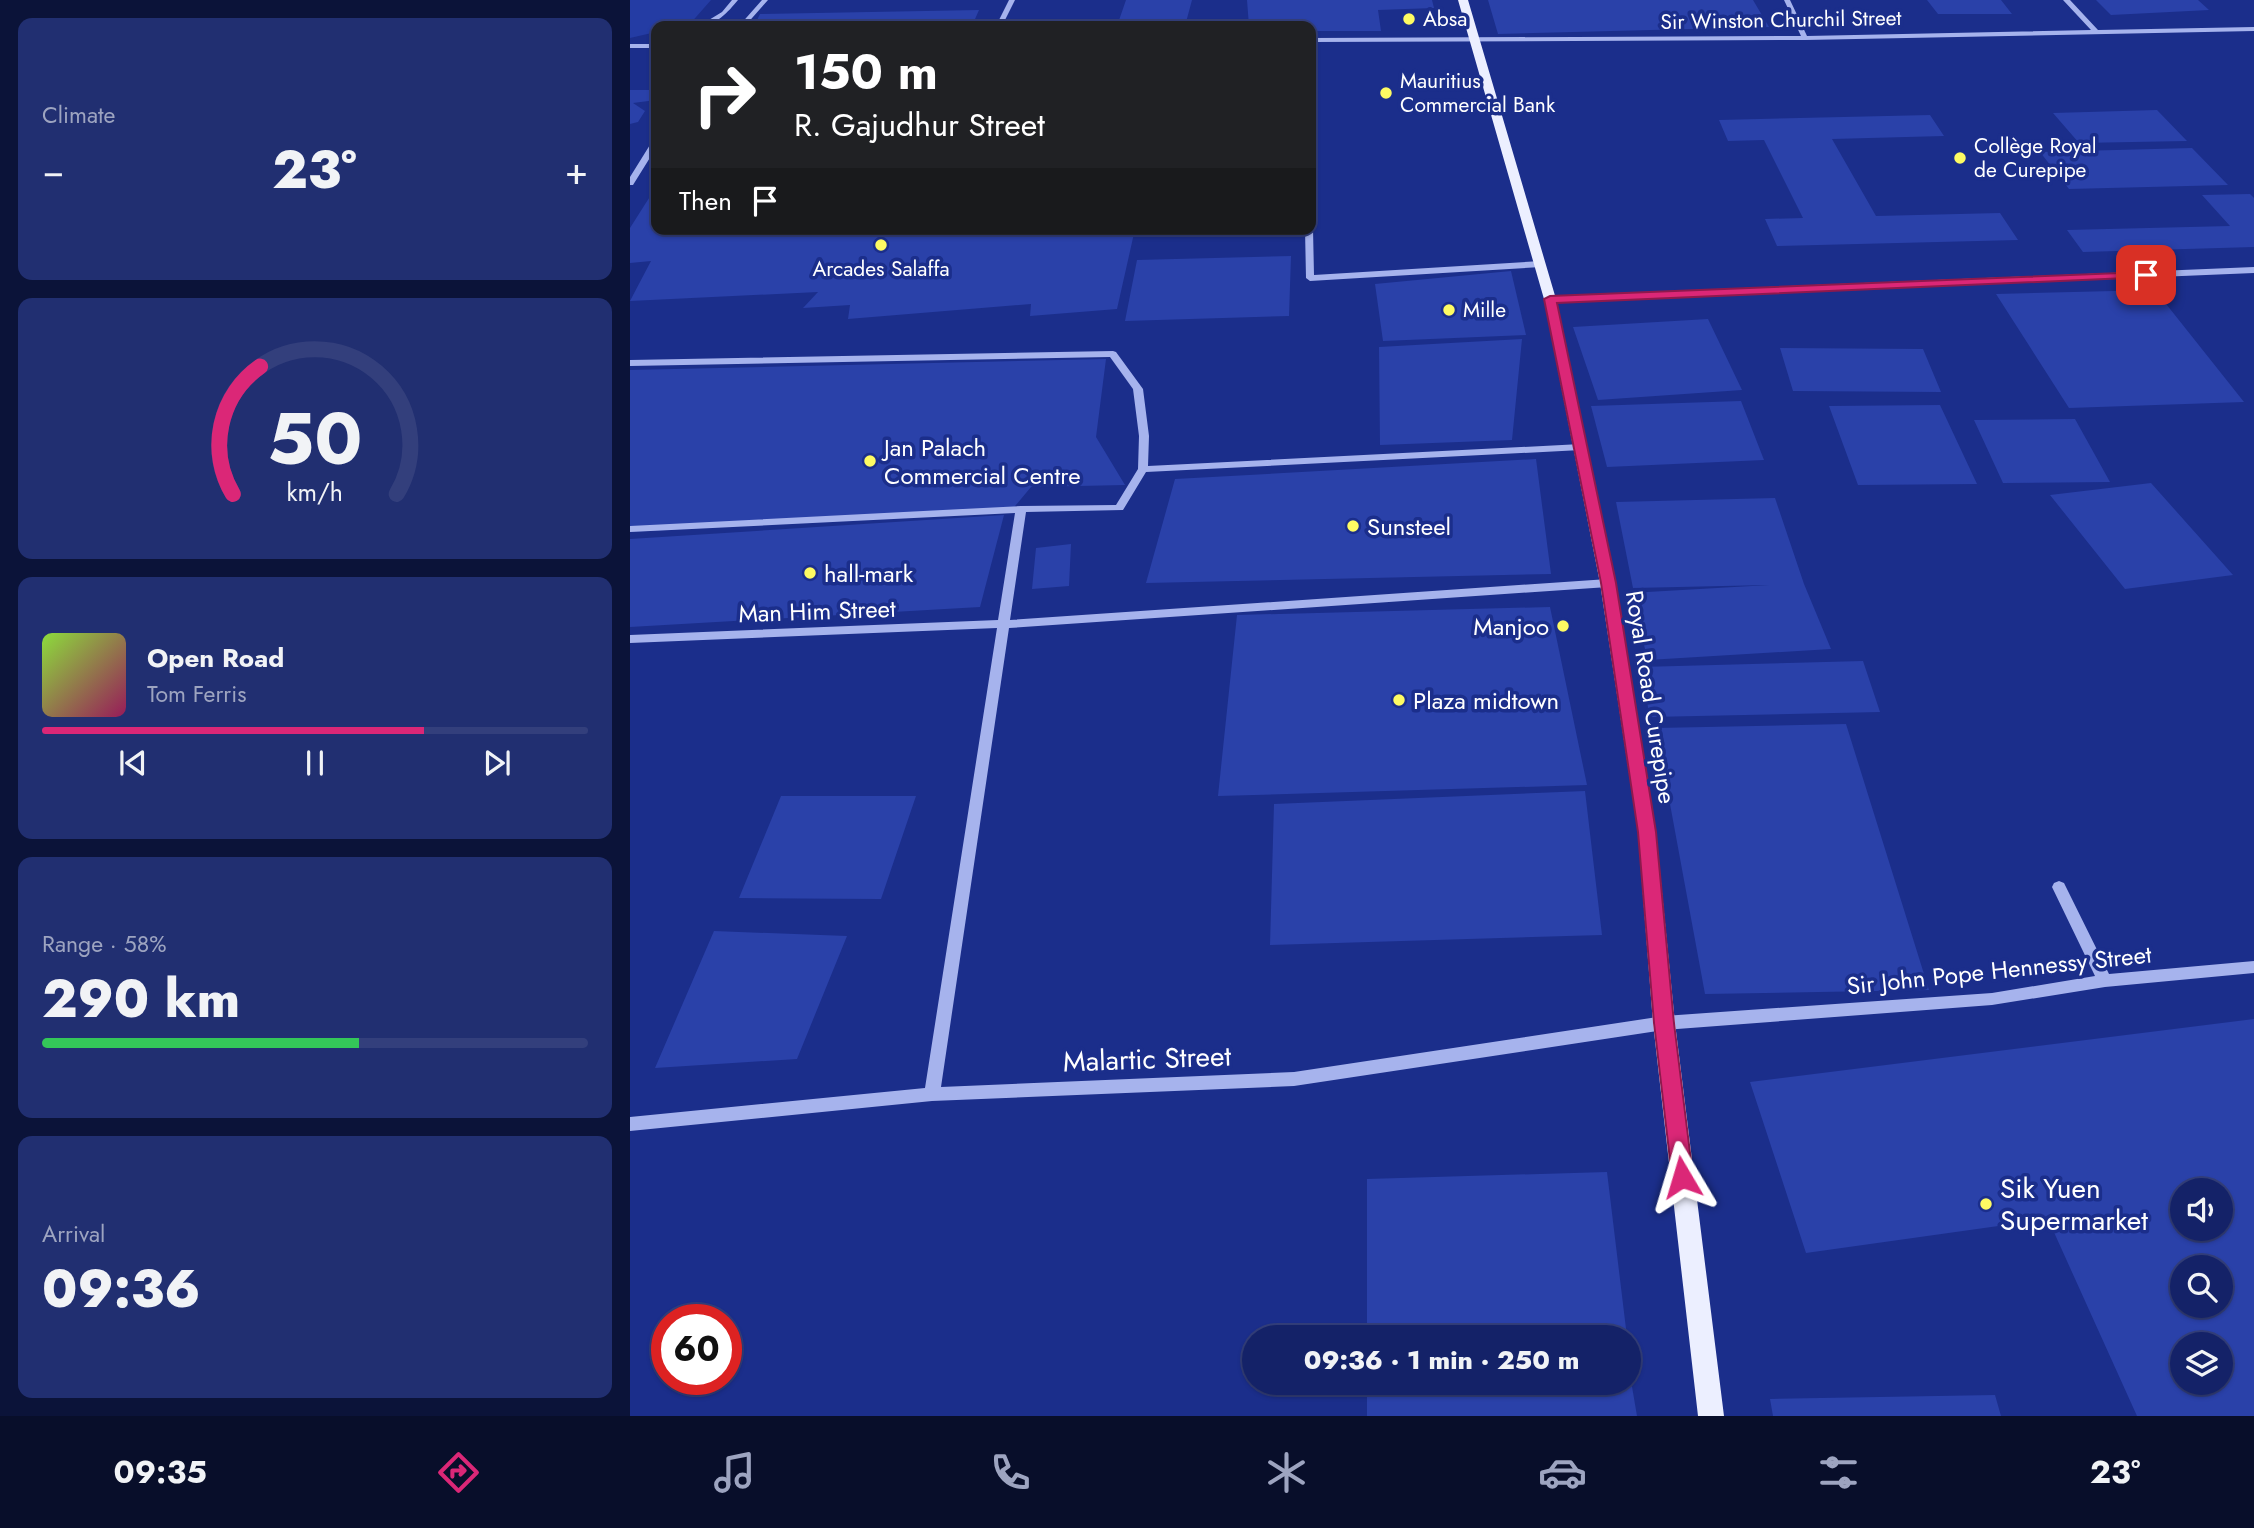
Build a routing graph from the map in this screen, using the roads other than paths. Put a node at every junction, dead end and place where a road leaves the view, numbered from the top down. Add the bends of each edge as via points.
1 (735, 0) edge
2 (765, 0) edge
3 (1012, 0) edge
4 (1463, 0) edge
5 (1787, 0) edge
6 (2066, 0) edge
7 (710, 21) edge
8 (746, 21) edge
9 (1002, 21) edge
10 (2254, 29) edge
11 (2096, 32) junction
12 (1805, 38) junction
13 (1316, 40) edge
14 (1476, 42) junction
15 (630, 46) edge
16 (651, 46) edge
17 (651, 150) edge
18 (630, 183) edge
19 (1309, 235) edge
20 (1541, 264) junction
21 (2254, 270) edge
22 (1550, 299) junction
23 (630, 363) edge
24 (1581, 447) junction
25 (1143, 469) junction
26 (1021, 509) junction
27 (630, 529) edge
28 (1608, 583) junction
29 (1006, 624) junction
30 (630, 639) edge
31 (2059, 887) dead end
32 (2254, 967) edge
33 (2105, 981) junction
34 (1664, 1023) junction
35 (932, 1094) junction
36 (630, 1124) edge
37 (1711, 1416) edge

1 - 7 street
2 - 8 street
3 - 9 street
4 - 14 main road, Royal Road Curepipe
5 - 12 street
6 - 11 street
10 - 11 street, Sir Winston Churchil Street
11 - 12 street, Sir Winston Churchil Street
12 - 14 street, Sir Winston Churchil Street
13 - 14 street, Sir Winston Churchil Street
14 - 20 main road, Royal Road Curepipe
15 - 16 street
17 - 18 street
19 - 20 street via 1310,278
20 - 22 main road, Royal Road Curepipe
21 - 22 street
22 - 24 main road, Royal Road Curepipe
23 - 25 street via 1113,354 1138,389
24 - 25 street
24 - 28 main road, Royal Road Curepipe
25 - 26 street via 1119,508
26 - 27 lane
26 - 29 street
28 - 29 street, Man Him Street
28 - 34 main road, Royal Road Curepipe via 1647,832
29 - 30 street, Man Him Street
29 - 35 street
31 - 33 street
32 - 33 street, Sir John Pope Hennessy Street
33 - 34 street, Sir John Pope Hennessy Street via 1992,999
34 - 35 street, Malartic Street via 1294,1079
34 - 37 main road, Royal Road Curepipe
35 - 36 street, Malartic Street

